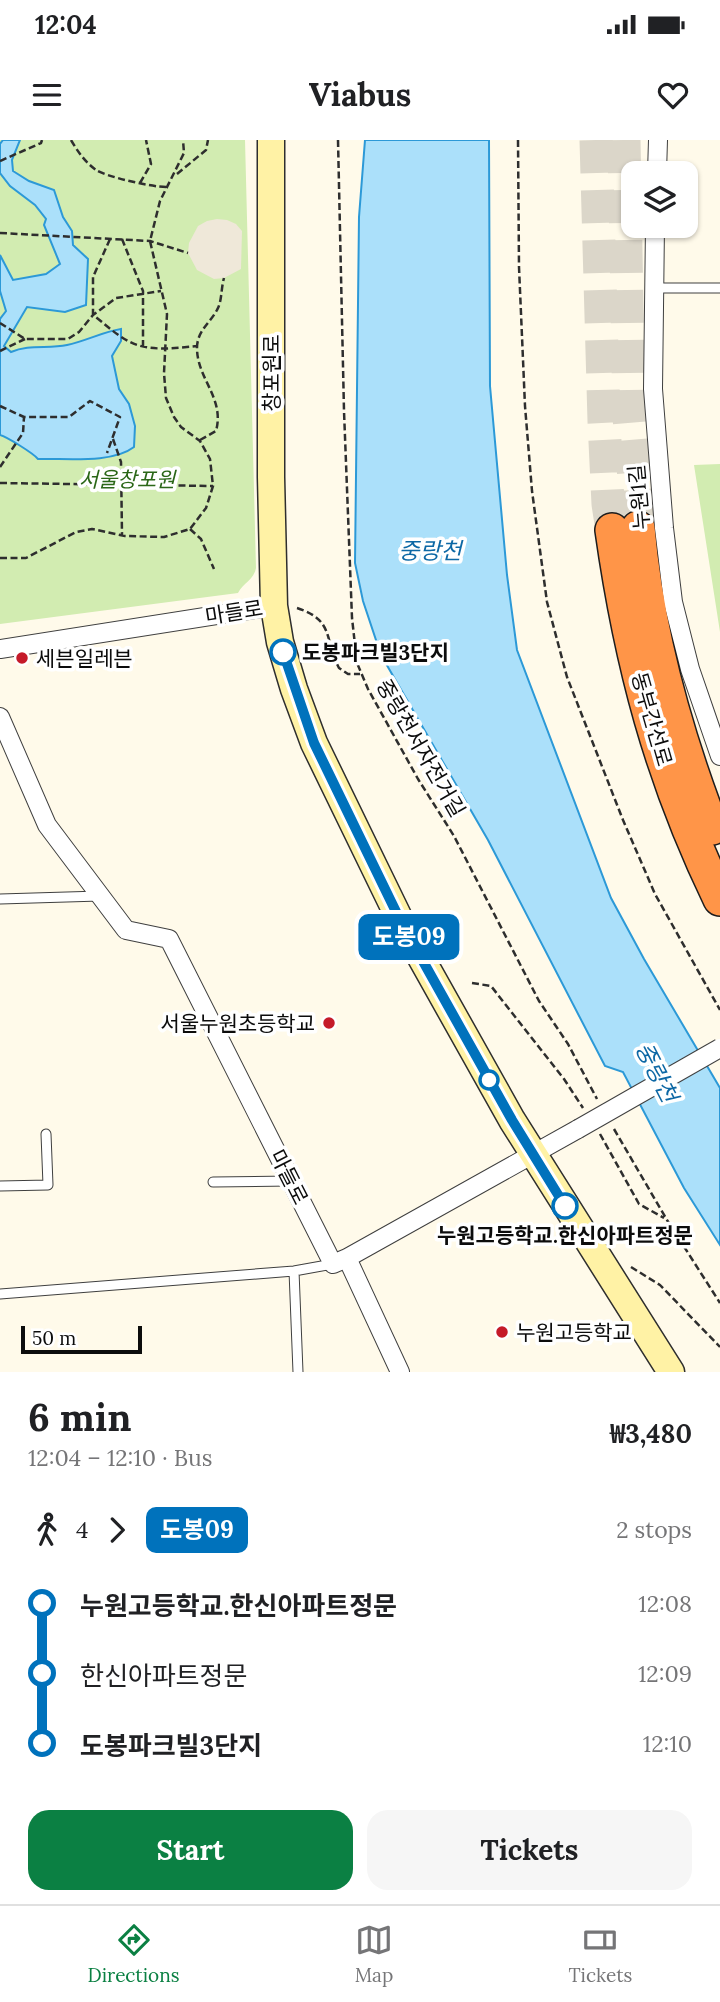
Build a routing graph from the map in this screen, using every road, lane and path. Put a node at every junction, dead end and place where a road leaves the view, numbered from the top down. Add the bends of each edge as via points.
1 (42, 140) edge
2 (71, 140) edge
3 (146, 140) edge
4 (183, 140) edge
5 (208, 140) edge
6 (271, 140) edge
7 (338, 140) edge
8 (518, 140) edge
9 (658, 140) edge
10 (0, 161) edge
11 (657, 161) edge
12 (174, 176) junction
13 (140, 183) junction
14 (168, 188) junction
15 (0, 233) edge
16 (655, 238) edge
17 (110, 239) junction
18 (122, 239) junction
19 (150, 241) junction
20 (188, 253) dead end
21 (224, 278) dead end
22 (654, 288) junction
23 (720, 288) edge
24 (161, 290) junction
25 (93, 315) junction
26 (0, 323) edge
27 (25, 339) junction
28 (143, 346) junction
29 (197, 346) junction
30 (166, 349) junction
31 (0, 351) edge
32 (0, 406) edge
33 (24, 417) junction
34 (113, 439) junction
35 (200, 441) junction
36 (107, 453) dead end
37 (0, 467) edge
38 (0, 483) edge
39 (121, 486) junction
40 (213, 486) junction
41 (190, 529) junction
42 (122, 535) junction
43 (0, 558) edge
44 (214, 569) dead end
45 (274, 606) junction
46 (0, 649) edge
47 (360, 674) junction
48 (0, 717) edge
49 (720, 756) edge
50 (720, 849) edge
51 (101, 896) junction
52 (0, 899) edge
53 (720, 899) edge
54 (472, 983) dead end
55 (720, 1010) edge
56 (720, 1048) edge
57 (599, 1102) dead end
58 (586, 1112) dead end
59 (611, 1123) dead end
60 (46, 1134) dead end
61 (600, 1134) dead end
62 (533, 1154) junction
63 (291, 1181) junction
64 (213, 1182) dead end
65 (0, 1186) edge
66 (667, 1220) junction
67 (340, 1261) junction
68 (628, 1266) dead end
69 (295, 1271) junction
70 (0, 1294) edge
71 (720, 1303) edge
72 (720, 1347) edge
73 (298, 1372) edge
74 (400, 1372) edge
75 (671, 1372) edge

1 - 10 path
2 - 13 path via 98,172
3 - 13 path via 151,164
4 - 12 path via 184,153
5 - 12 path via 206,150
6 - 45 street, 창포원로
7 - 47 path, 중랑천서자전거길 via 352,618
8 - 55 path via 525,406 550,614 573,697 641,862
9 - 11 street
12 - 14 path
13 - 14 path
14 - 19 path
15 - 17 path
16 - 22 street, 누원1길
17 - 18 path
17 - 25 path via 93,277
18 - 19 path
18 - 28 path via 144,291
19 - 20 path
19 - 24 path
21 - 29 path via 219,308
22 - 23 lane
22 - 49 street, 누원1길 via 653,388 674,602 694,682
24 - 25 path via 116,298
24 - 30 path via 167,314
25 - 27 path via 68,339
25 - 28 path via 129,342
26 - 27 path
27 - 31 path
28 - 30 path
29 - 30 path
29 - 35 path via 219,417 216,431
30 - 35 path via 166,398 181,426
32 - 33 path
33 - 34 path via 69,417 90,401 120,417
33 - 37 path via 23,433
34 - 36 path
34 - 39 path via 121,462
35 - 40 path via 210,459
38 - 39 path
39 - 40 path
39 - 42 path
40 - 41 path via 206,508
41 - 42 path via 164,537
41 - 44 path via 201,540
42 - 43 path via 92,529 76,532 26,558
45 - 46 street, 마들로
45 - 47 path via 297,608 317,617 339,668
45 - 62 street, 마들로 via 280,642 314,743 401,922
47 - 57 path, 중랑천서자전거길
48 - 51 street, 마들로 via 47,825
50 - 53 highway, 동부간선로 via 665,683 625,529 620,587 648,712 680,808
51 - 52 lane
51 - 63 street, 마들로 via 126,930 169,939
54 - 58 path via 491,986
56 - 62 street, bridge
59 - 66 path
60 - 65 lane via 48,1185
61 - 66 path via 639,1204
62 - 67 street
62 - 75 street, 마들로
63 - 64 lane
63 - 67 street, 마들로
66 - 71 path
67 - 69 lane
67 - 74 street, 마들로
68 - 72 path via 660,1285
69 - 70 lane
69 - 73 lane

